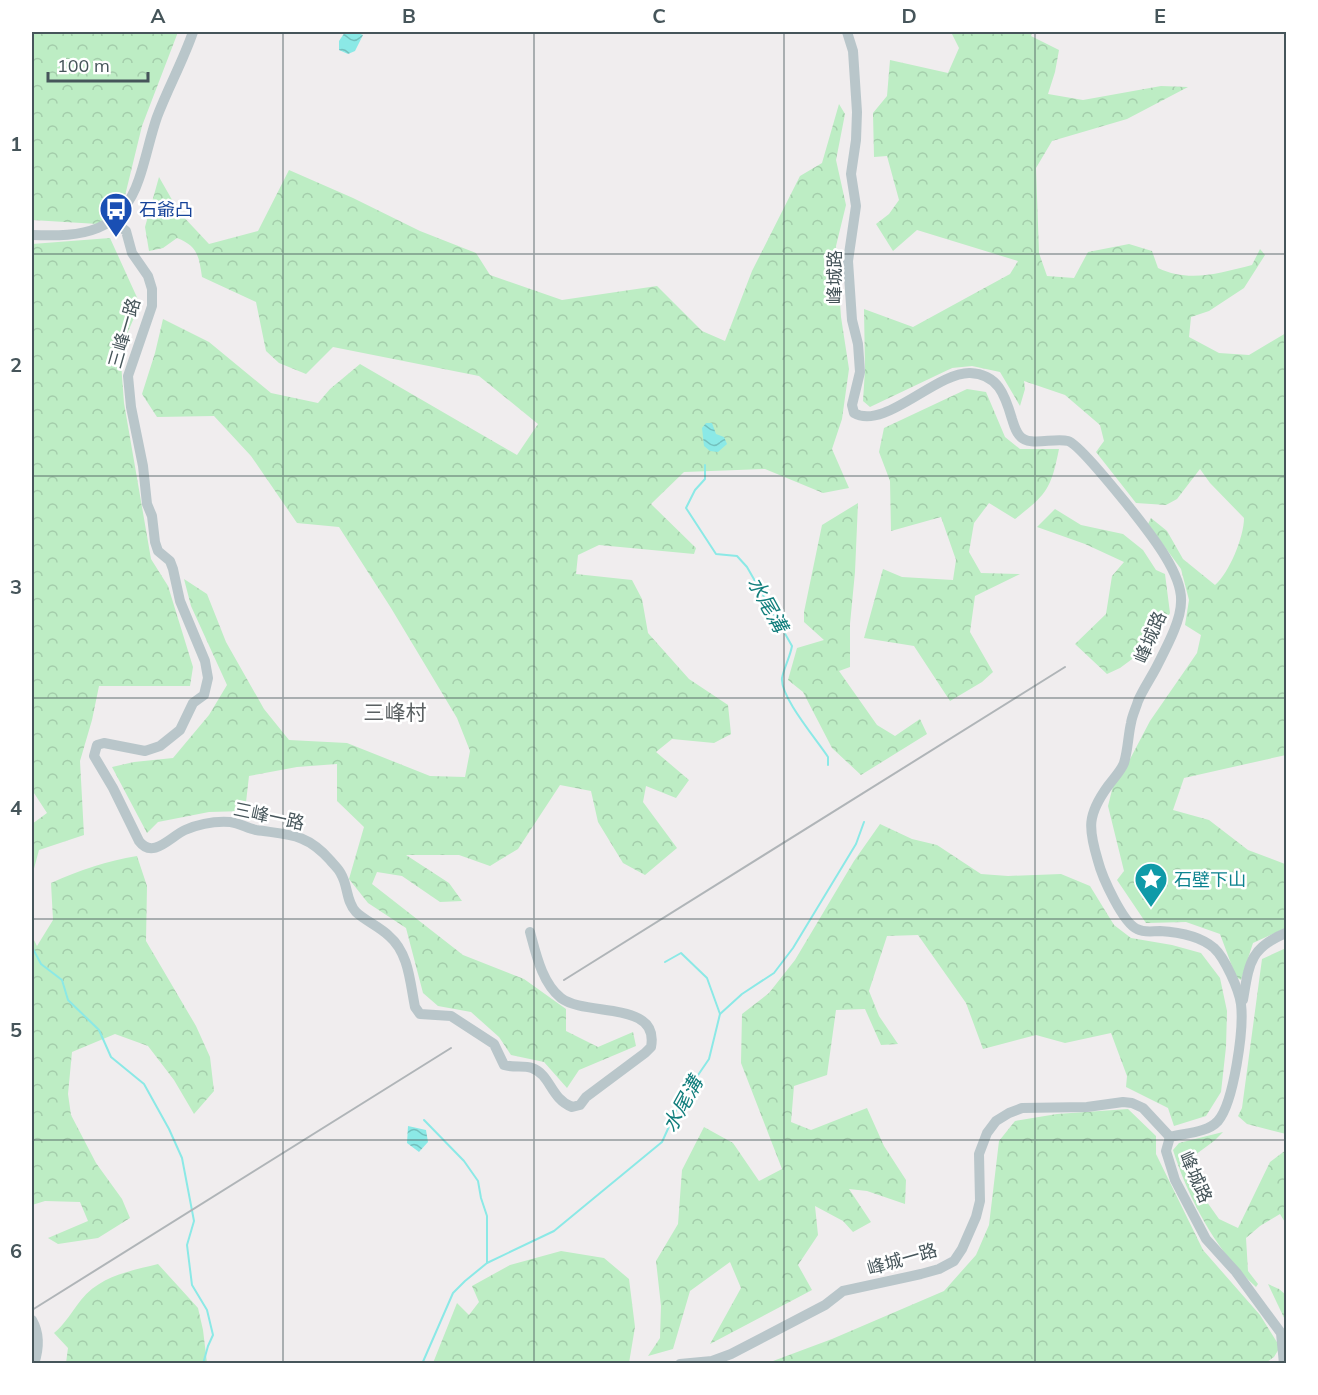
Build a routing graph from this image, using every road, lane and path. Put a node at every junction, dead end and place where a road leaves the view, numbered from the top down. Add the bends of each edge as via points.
1 (193, 32) edge
2 (847, 32) edge
3 (113, 221) junction
4 (32, 235) edge
5 (530, 932) dead end
6 (1287, 933) edge
7 (1242, 1007) junction
8 (1170, 1137) junction
9 (32, 1320) edge
10 (34, 1364) edge
11 (680, 1364) edge
12 (1284, 1364) edge

1 - 3 street via 157,117 136,186
2 - 7 street, 峰城路 via 853,51 856,112 851,174 856,206 848,261 860,372 852,405 854,413 868,418 879,415 966,373 991,379 1003,394 1020,437 1027,442 1057,440 1074,444 1130,508 1171,566 1179,582 1178,619 1139,698 1124,764 1093,810 1092,840 1099,866 1128,922 1146,932 1199,939 1215,949 1238,990
3 - 4 street via 70,234
3 - 5 street, 三峰一路 via 126,231 132,253 148,276 152,290 152,306 128,376 147,504 158,551 170,561 208,678 204,695 193,703 180,730 160,746 145,751 104,743 95,749 94,756 139,841 142,846 157,848 183,831 217,822 306,839 320,848 341,873 356,912 399,946 420,1014 440,1014 459,1020 494,1044 504,1065 532,1067 557,1098 572,1107 580,1105 651,1047 651,1033 647,1023 639,1018 584,1008 561,998 540,965
6 - 7 street via 1263,945 1252,957
7 - 8 street, 峰城路 via 1227,1107 1216,1123 1203,1130
8 - 11 street, 峰城一路 via 1143,1108 1132,1103 1022,1108 1009,1113 996,1121 979,1154 978,1209 954,1261 921,1274 843,1291 825,1305 731,1354 712,1361
8 - 12 street, 峰城路 via 1166,1151 1175,1180 1206,1239 1281,1333
9 - 10 street via 38,1343

